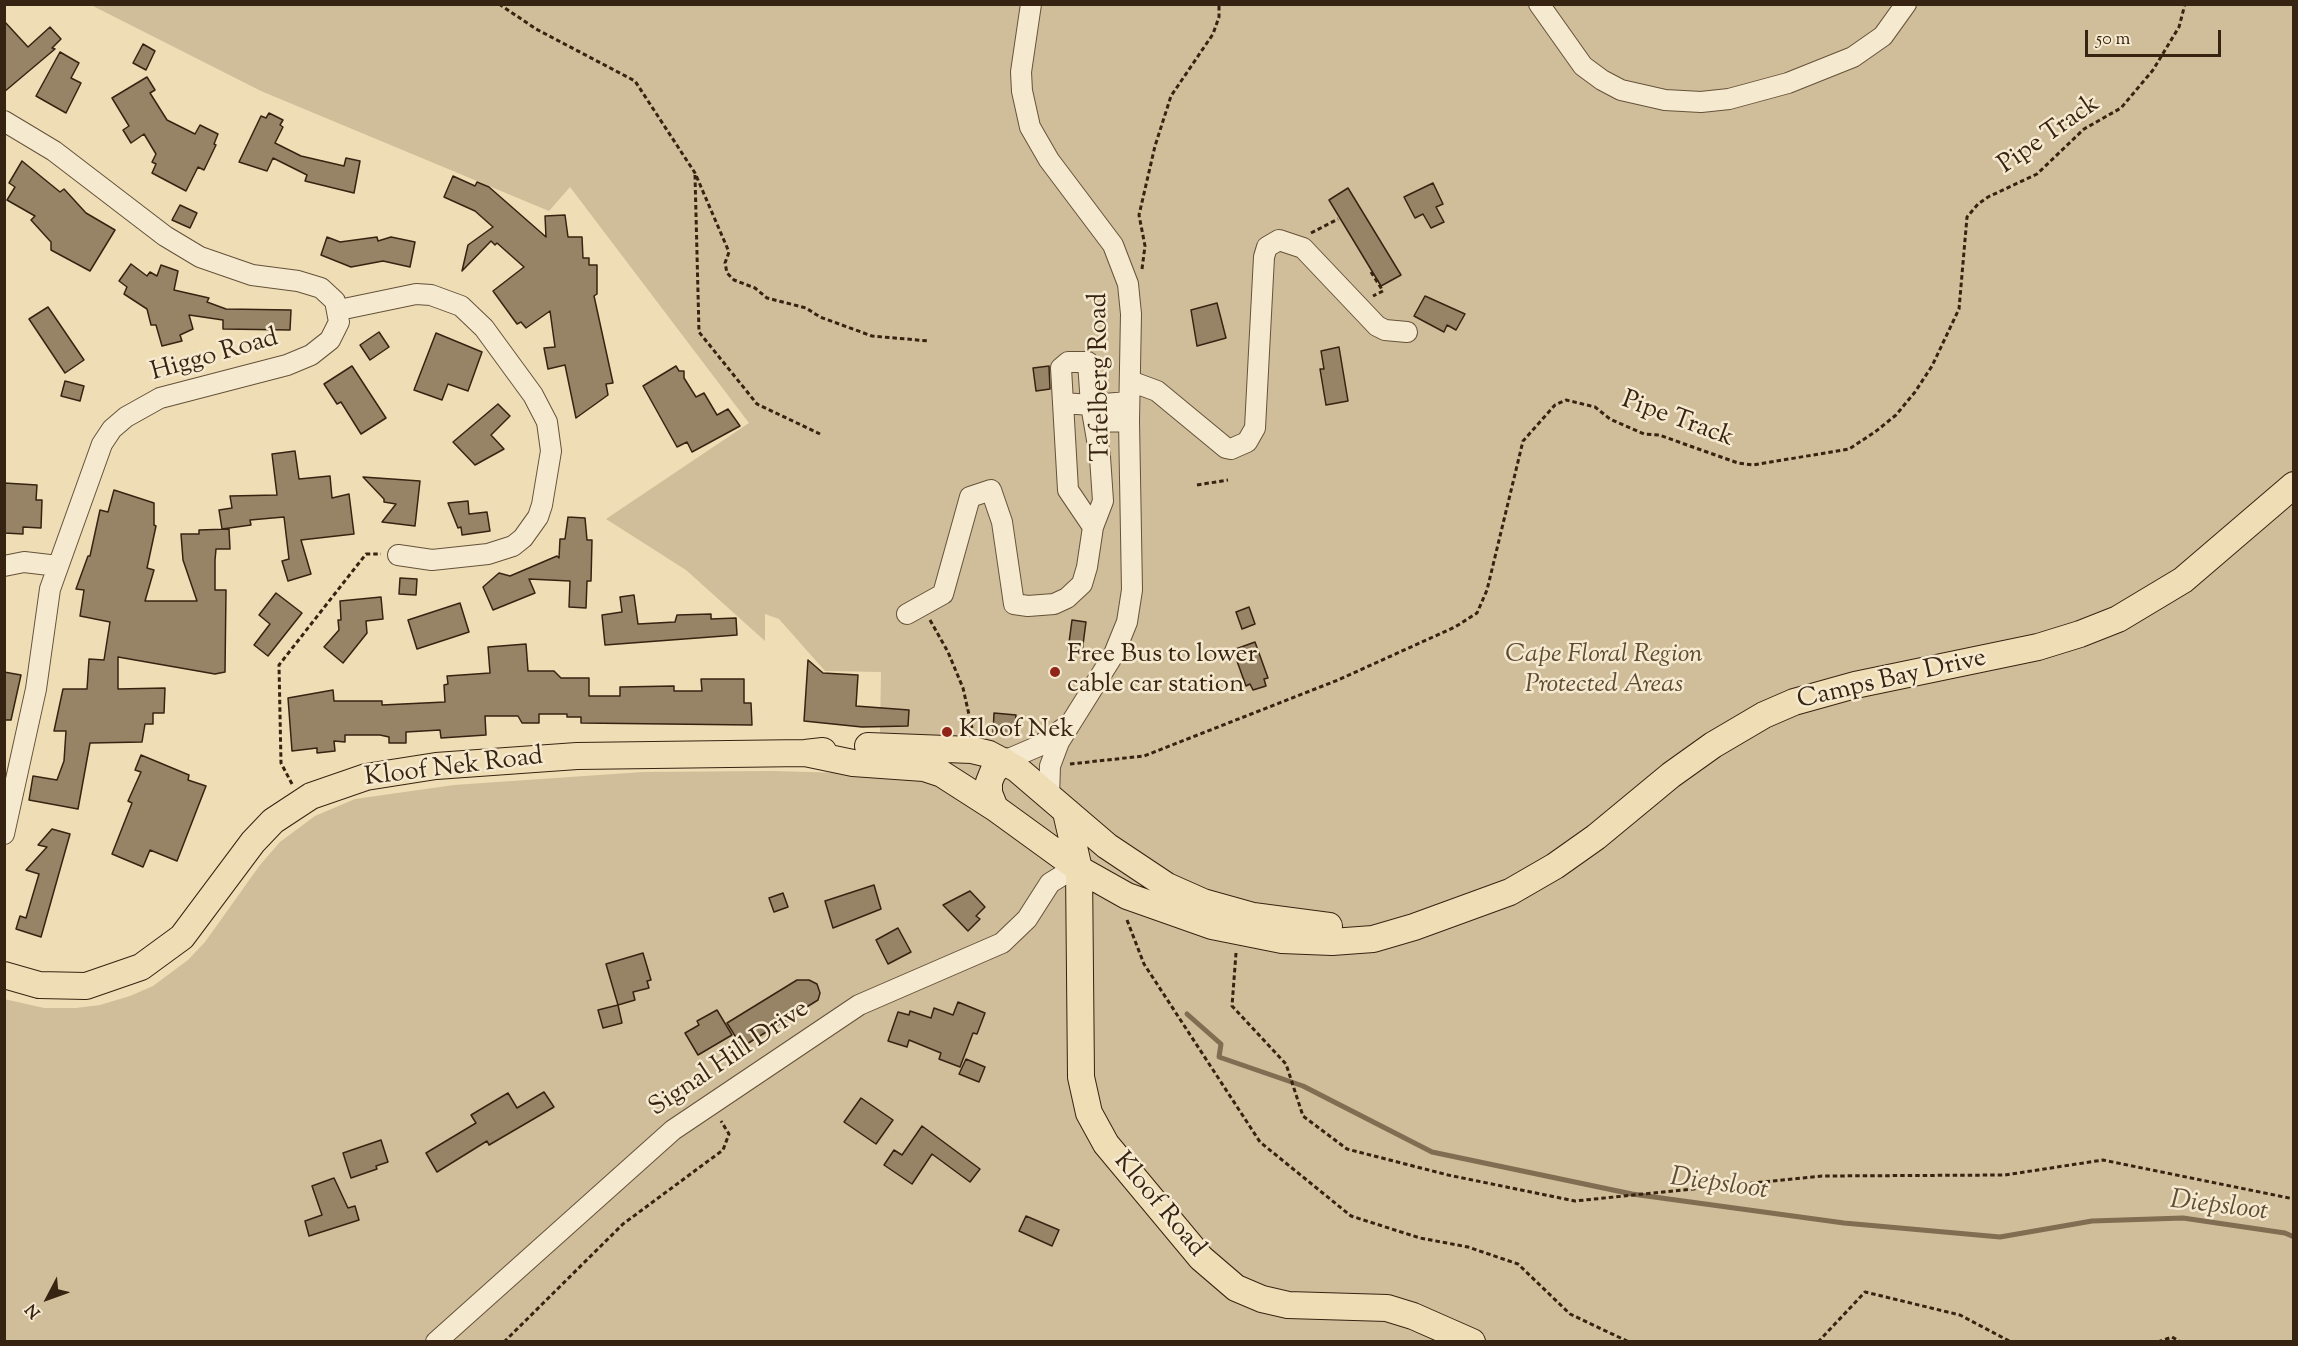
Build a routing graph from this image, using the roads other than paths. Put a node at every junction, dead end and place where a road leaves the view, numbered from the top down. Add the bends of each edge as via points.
1 (1031, 4) edge
2 (1539, 4) edge
3 (1906, 4) edge
4 (4, 121) edge
5 (339, 310) junction
6 (1407, 332) dead end
7 (1130, 381) junction
8 (1063, 403) junction
9 (1129, 412) junction
10 (1092, 413) junction
11 (1101, 476) junction
12 (1067, 483) junction
13 (2294, 485) edge
14 (1092, 527) junction
15 (398, 555) road end
16 (58, 566) junction
17 (4, 567) edge
18 (914, 610) road end
19 (1066, 726) junction
20 (805, 753) junction
21 (1004, 761) junction
22 (1058, 805) junction
23 (994, 808) junction
24 (1028, 832) junction
25 (4, 834) edge
26 (1079, 869) junction
27 (1463, 910) junction
28 (4, 975) edge
29 (436, 1341) edge
30 (1472, 1341) edge

1 - 7 street, Tafelberg Road via 1021,72 1025,110 1039,144 1113,245 1124,267 1130,295
2 - 3 street via 1583,66 1602,80 1621,90 1665,100 1701,102 1729,99 1788,83 1853,57 1883,36
4 - 5 street via 68,161 182,248 252,275 321,288
5 - 15 street via 416,294 461,306 484,328 533,395 549,429 551,452 542,504 523,538 513,546 488,554 432,560
5 - 16 street, Higgo Road via 336,333 311,355 287,365 159,398 112,429 89,476
6 - 7 street via 1377,326 1314,257 1294,243 1279,240 1267,247 1264,257 1255,428 1247,442 1226,448 1156,391
7 - 9 street, Tafelberg Road
8 - 10 street
8 - 10 street via 1061,368 1068,362 1088,362
8 - 12 street
9 - 10 street
9 - 19 street, Tafelberg Road via 1132,590 1127,622 1114,654
10 - 11 street
11 - 12 street via 1088,483
11 - 14 street via 1103,501
12 - 14 street
13 - 27 main road, Camps Bay Drive via 2182,580 2118,619 2038,647 1855,685 1764,715 1671,775 1555,866 1510,892
14 - 18 street via 1087,567 1076,591 1047,606 1014,604 1002,522 991,490 970,497 943,594
16 - 17 street via 24,562
16 - 25 street, Higgo Road via 50,589 36,689
19 - 21 street, Tafelberg Road via 1048,740
19 - 22 street, Tafelberg Road via 1050,766
20 - 21 main road, Kloof Nek Road via 851,746 962,750
20 - 23 main road, Kloof Nek Road via 853,763 924,768 942,774
20 - 28 main road, Kloof Nek Road via 577,756 436,766 366,777 311,796 273,821 182,937 141,967 86,986 39,985
21 - 22 main road, Camps Bay Drive
21 - 23 main road via 988,782
22 - 24 main road via 1043,829
22 - 26 main road, Kloof Road
22 - 27 main road, Camps Bay Drive via 1114,851 1167,886 1203,902 1253,916 1338,926
23 - 24 main road, Camps Bay Drive
24 - 26 main road, Camps Bay Drive
26 - 27 main road, Camps Bay Drive via 1127,896 1212,926 1282,940 1362,940
26 - 29 street, Signal Hill Drive via 1050,883 1027,918 1002,943 859,1005 650,1148
26 - 30 main road, Kloof Road via 1082,1086 1100,1135 1145,1192 1208,1265 1230,1285 1246,1293 1288,1305 1387,1308

